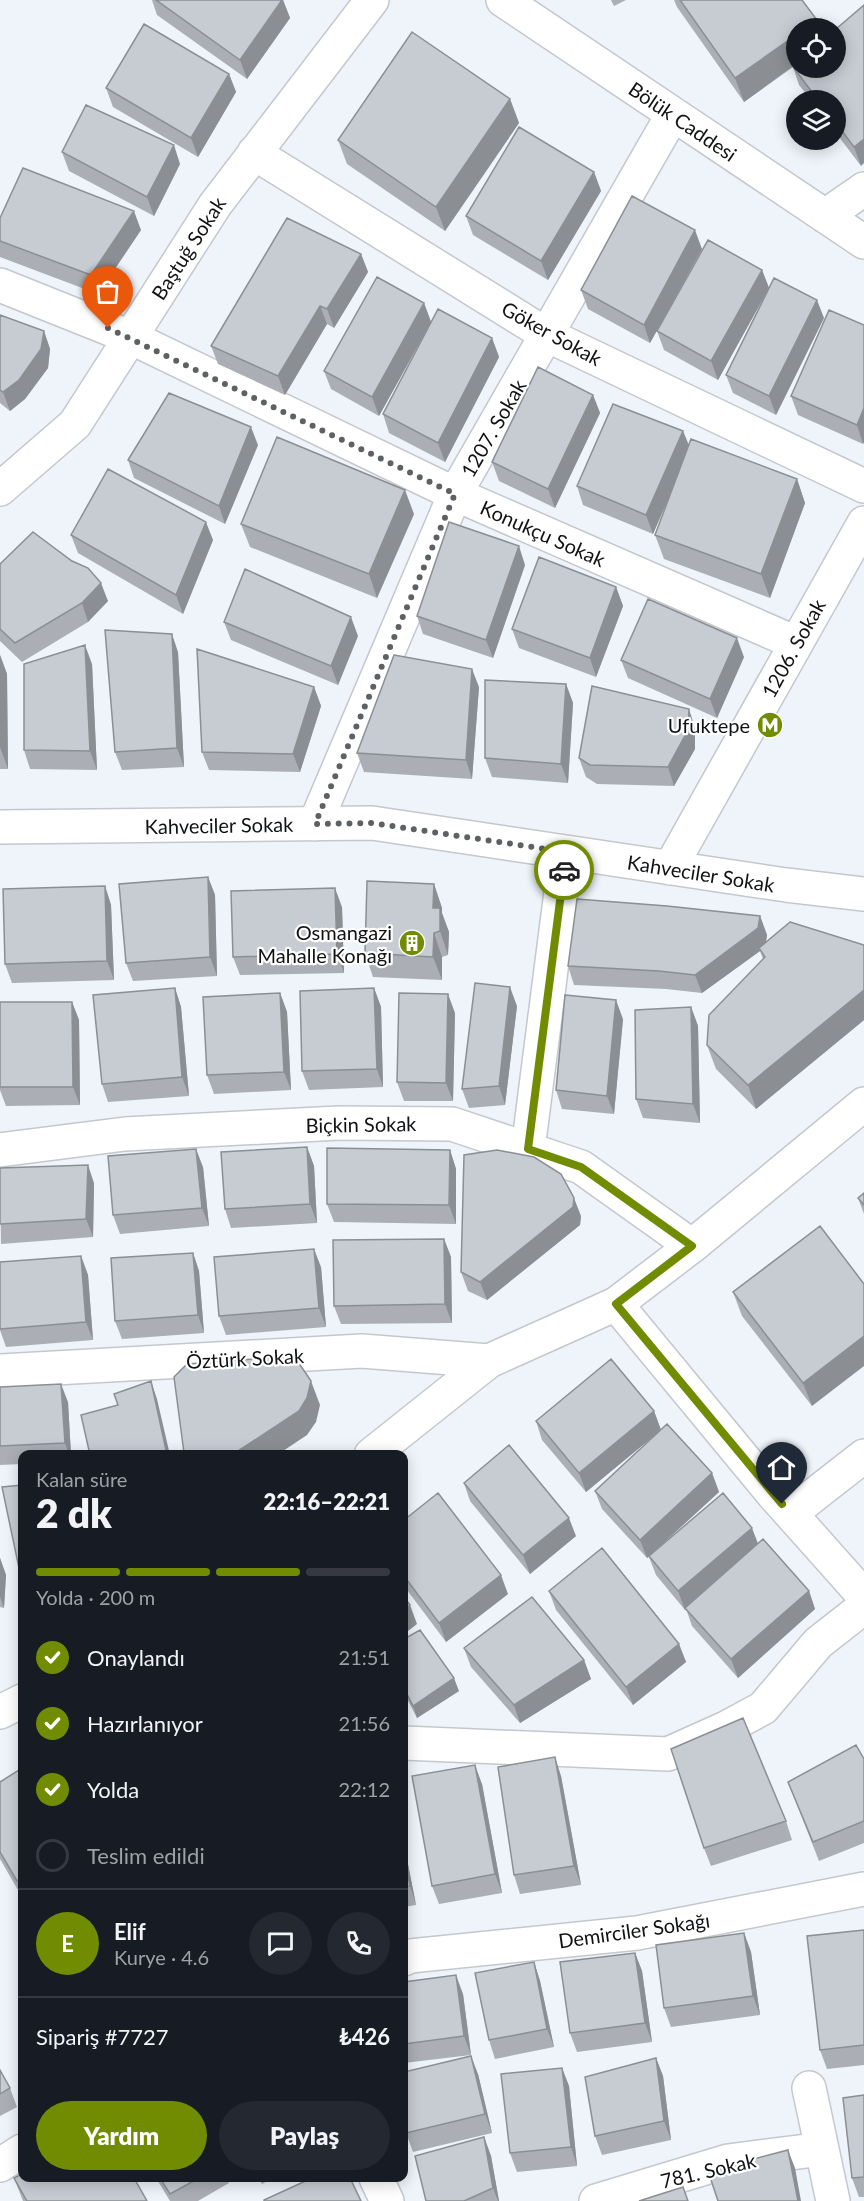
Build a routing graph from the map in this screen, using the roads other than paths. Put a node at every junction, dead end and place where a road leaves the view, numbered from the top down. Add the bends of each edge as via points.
1 (372, 0) edge
2 (503, 0) edge
3 (674, 114) junction
4 (254, 153) junction
5 (864, 189) edge
6 (825, 216) junction
7 (864, 242) edge
8 (0, 285) edge
9 (547, 335) junction
10 (130, 337) junction
11 (864, 486) edge
12 (0, 489) edge
13 (455, 494) junction
14 (864, 523) edge
15 (796, 643) junction
16 (315, 824) junction
17 (0, 828) edge
18 (566, 852) junction
19 (669, 868) junction
20 (864, 894) edge
21 (864, 1104) edge
22 (528, 1149) junction
23 (0, 1150) edge
24 (692, 1246) junction
25 (616, 1304) junction
26 (489, 1361) junction
27 (0, 1371) edge
28 (377, 1450) edge
29 (864, 1456) edge
30 (791, 1513) junction
31 (864, 1596) edge
32 (864, 1607) edge
33 (408, 1743) edge
34 (864, 1889) edge
35 (408, 1957) edge
36 (809, 2088) dead end
37 (822, 2149) junction
38 (18, 2154) edge
39 (0, 2165) edge
40 (378, 2182) edge
41 (387, 2201) edge
42 (596, 2201) edge
43 (832, 2201) edge

1 - 4 street, Baştuğ Sokak
2 - 3 street, Bölük Caddesi
3 - 6 street, Bölük Caddesi
3 - 9 street, 1207. Sokak
4 - 9 street, Göker Sokak
4 - 10 street, Baştuğ Sokak via 215,205
5 - 6 street
6 - 7 street, Bölük Caddesi
8 - 10 street, Konukçu Sokak
9 - 11 street, Göker Sokak
9 - 13 street, 1207. Sokak
10 - 12 street, Baştuğ Sokak via 75,424
10 - 13 street, Konukçu Sokak
13 - 15 street, Konukçu Sokak
13 - 16 street, 1207. Sokak
14 - 15 street, 1206. Sokak
15 - 19 street, 1206. Sokak
16 - 17 street, Kahveciler Sokak
16 - 18 street, Kahveciler Sokak via 372,823
18 - 19 street, Kahveciler Sokak
18 - 22 street
19 - 20 street, Kahveciler Sokak
21 - 24 street
22 - 23 street, Biçkin Sokak via 452,1124 339,1123 125,1134
22 - 24 street, Biçkin Sokak via 581,1167
24 - 25 street
25 - 26 street
25 - 30 street
26 - 27 street, Öztürk Sokak via 362,1351
26 - 28 street
29 - 30 street
30 - 31 street
32 - 33 street via 818,1643 763,1708 668,1754
34 - 35 street, Demirciler Sokağı via 637,1934
36 - 37 street
37 - 42 street, 781. Sokak via 728,2162
37 - 43 street
38 - 39 street
40 - 41 street

